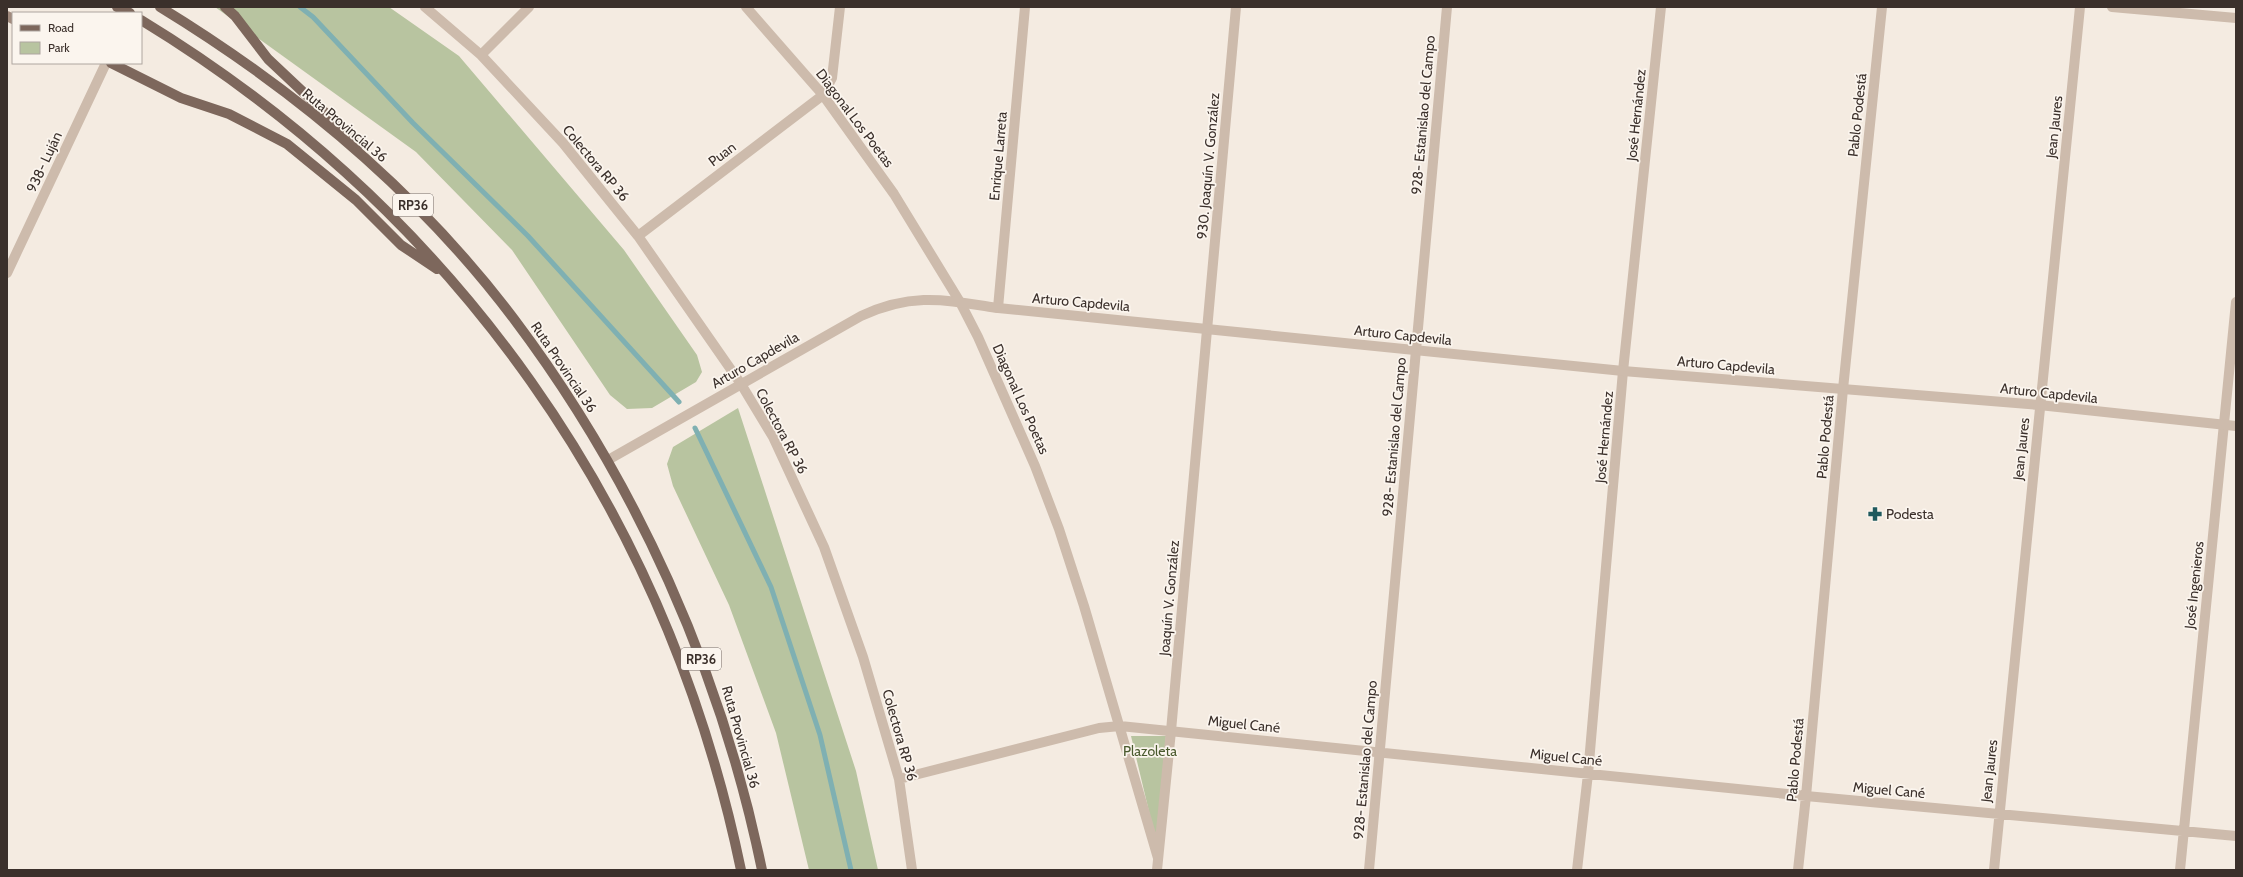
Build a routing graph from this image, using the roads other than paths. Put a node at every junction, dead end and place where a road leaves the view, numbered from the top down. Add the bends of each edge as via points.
1 (117, 7) edge
2 (160, 7) edge
3 (225, 7) edge
4 (425, 7) edge
5 (529, 7) edge
6 (746, 7) edge
7 (840, 7) edge
8 (1025, 7) edge
9 (1236, 7) edge
10 (1447, 7) edge
11 (1661, 7) edge
12 (1882, 7) edge
13 (2080, 7) edge
14 (2112, 7) edge
15 (128, 12) edge
16 (2236, 18) edge
17 (142, 21) edge
18 (481, 55) junction
19 (106, 64) edge
20 (113, 64) edge
21 (823, 95) junction
22 (367, 162) junction
23 (638, 236) junction
24 (8, 268) edge
25 (450, 277) junction
26 (960, 302) junction
27 (2236, 302) edge
28 (998, 308) junction
29 (1207, 328) junction
30 (1416, 350) junction
31 (1623, 371) junction
32 (741, 384) junction
33 (1843, 389) junction
34 (2039, 405) junction
35 (2224, 425) junction
36 (2236, 426) edge
37 (608, 460) junction
38 (1120, 726) junction
39 (1171, 731) junction
40 (1381, 752) junction
41 (1588, 774) junction
42 (899, 779) junction
43 (1806, 796) junction
44 (1999, 814) junction
45 (2184, 831) junction
46 (2236, 836) edge
47 (1158, 858) junction
48 (741, 870) edge
49 (762, 870) edge
50 (912, 870) edge
51 (1156, 870) edge
52 (1369, 870) edge
53 (1577, 870) edge
54 (1798, 870) edge
55 (1994, 870) edge
56 (2180, 870) edge

1 - 15 main road
2 - 22 main road, Ruta Provincial 36 / RP36 via 247,64 299,103
3 - 22 main road via 268,59 352,138
4 - 18 street, Colectora RP 36
5 - 18 street
6 - 21 street, Diagonal Los Poetas
7 - 21 street via 832,78
8 - 28 street, Enrique Larreta
9 - 29 street, 930. Joaquín V. González
10 - 30 street, 928- Estanislao del Campo
11 - 31 street, José Hernández
12 - 33 street, Pablo Podestá
13 - 34 street, Jean Jaures
14 - 16 street
17 - 25 main road, RP36 via 190,50 230,79 346,171 401,223
18 - 23 street, Colectora RP 36 via 563,143
19 - 24 street, 938- Luján
20 - 25 main road via 181,98 229,114 287,144 356,200 401,245
21 - 23 street, Puan
21 - 26 street, Diagonal Los Poetas via 894,194
22 - 37 main road, Ruta Provincial 36 / RP36 via 433,226 513,317
23 - 32 street, Colectora RP 36
25 - 48 main road, RP36 via 543,397 591,472 632,549 692,696 716,768
26 - 28 street, Arturo Capdevila
26 - 32 street, Arturo Capdevila via 928,298 911,299 877,309
26 - 38 street, Diagonal Los Poetas via 1035,466 1084,606
27 - 35 street, José Ingenieros
28 - 29 street, Arturo Capdevila
29 - 30 street, Arturo Capdevila
29 - 39 street, Joaquín V. González
30 - 31 street, Arturo Capdevila
30 - 40 street, 928- Estanislao del Campo
31 - 33 street, Arturo Capdevila
31 - 41 street, José Hernández
32 - 37 street, Arturo Capdevila
32 - 42 street, Colectora RP 36 via 773,437 824,547 863,658
33 - 34 street, Arturo Capdevila
33 - 43 street, Pablo Podestá
34 - 35 street, Arturo Capdevila
34 - 44 street, Jean Jaures
35 - 36 street, Arturo Capdevila
35 - 45 street, José Ingenieros
37 - 49 main road, Ruta Provincial 36 / RP36 via 691,631 715,694 735,760
38 - 39 street, Miguel Cané
38 - 42 street, Miguel Cané via 1099,728
38 - 47 street, Diagonal Los Poetas
39 - 40 street, Miguel Cané
39 - 47 street, Joaquín V. González
40 - 41 street, Miguel Cané
40 - 52 street, 928- Estanislao del Campo
41 - 43 street, Miguel Cané
41 - 53 street, José Hernández
42 - 50 street, Colectora RP 36
43 - 44 street, Miguel Cané
43 - 54 street, Pablo Podestá
44 - 45 street, Miguel Cané
44 - 55 street, Jean Jaures
45 - 46 street, Miguel Cané
45 - 56 street, José Ingenieros
47 - 51 street, Joaquín V. González

